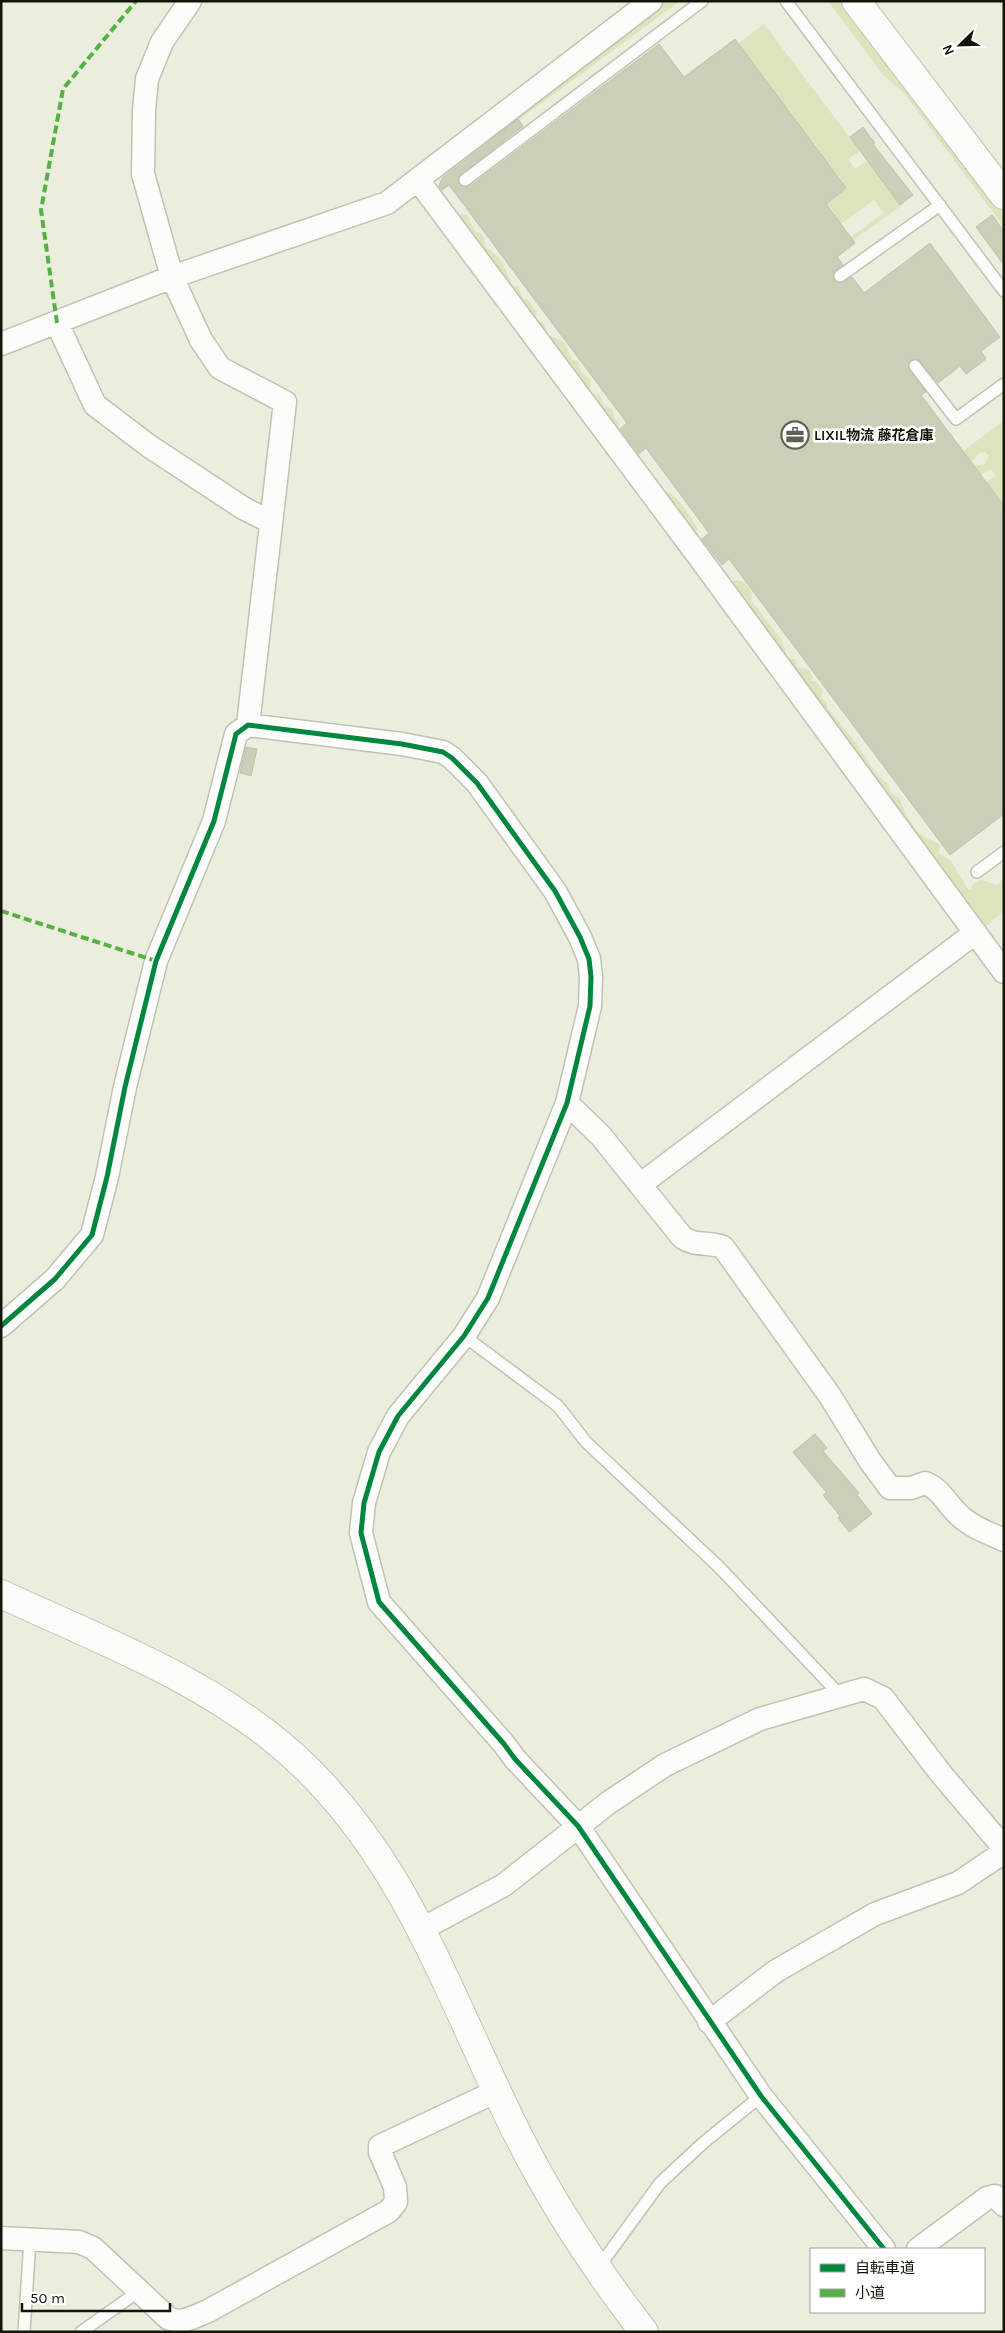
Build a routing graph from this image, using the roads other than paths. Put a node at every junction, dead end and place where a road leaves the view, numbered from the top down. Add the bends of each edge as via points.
1 (190, 1) edge
2 (651, 1) edge
3 (702, 1) edge
4 (786, 1) edge
5 (856, 1) edge
6 (418, 180) junction
7 (465, 180) dead end
8 (1004, 195) edge
9 (940, 205) junction
10 (840, 276) dead end
11 (172, 277) junction
12 (1004, 291) edge
13 (56, 323) junction
14 (1, 344) edge
15 (915, 366) dead end
16 (1004, 384) edge
17 (271, 522) junction
18 (248, 725) junction
19 (1004, 852) edge
20 (977, 872) dead end
21 (975, 933) junction
22 (1004, 972) edge
23 (567, 1103) junction
24 (641, 1184) junction
25 (1, 1326) edge
26 (464, 1336) junction
27 (1004, 1540) edge
28 (1, 1594) edge
29 (840, 1696) junction
30 (578, 1826) junction
31 (1004, 1848) edge
32 (1004, 1852) edge
33 (422, 1929) junction
34 (709, 2022) junction
35 (497, 2091) junction
36 (761, 2096) junction
37 (1004, 2204) edge
38 (1, 2238) edge
39 (30, 2239) junction
40 (883, 2248) edge
41 (919, 2248) edge
42 (598, 2268) junction
43 (139, 2291) junction
44 (24, 2332) edge
45 (81, 2332) edge
46 (644, 2332) edge

1 - 11 street via 162,42 147,79 144,110 143,174
2 - 6 street
3 - 7 lane
4 - 9 lane
5 - 8 street
6 - 11 street via 387,203
6 - 21 street
9 - 10 lane
9 - 12 lane
11 - 13 street
11 - 17 street via 201,340 220,368 285,402
13 - 14 street
13 - 17 street via 95,405 149,446 243,508
15 - 16 lane via 956,419
17 - 18 street
18 - 23 street via 443,752 477,783 555,891 589,959 590,1006
18 - 25 street via 236,734 214,821 156,961 92,1236 55,1279
19 - 20 lane
21 - 22 street
21 - 24 street
23 - 24 street via 601,1136
23 - 26 street via 488,1298
24 - 27 street via 682,1237 691,1244 713,1243 722,1247 830,1396 890,1488 911,1488 925,1482 932,1485 959,1516
26 - 29 lane via 558,1406 586,1442 719,1567
26 - 30 street via 398,1416 379,1452 364,1502 361,1534 379,1602 515,1759
28 - 33 street via 171,1672 245,1717 282,1746 321,1782 379,1854
29 - 30 street via 760,1719 665,1765
29 - 31 street via 864,1689 883,1698
30 - 33 street via 504,1885
30 - 34 street
32 - 34 street via 958,1883 875,1914 784,1966
33 - 35 street
34 - 36 street
35 - 42 street via 550,2196
35 - 43 street via 380,2146 395,2187 396,2202 389,2211 208,2311 185,2320 176,2322 168,2318
36 - 40 street
36 - 42 lane via 660,2183
37 - 41 street via 995,2196 987,2198
38 - 39 street
39 - 43 street via 79,2242 93,2248
39 - 44 lane
42 - 46 street
43 - 45 lane

